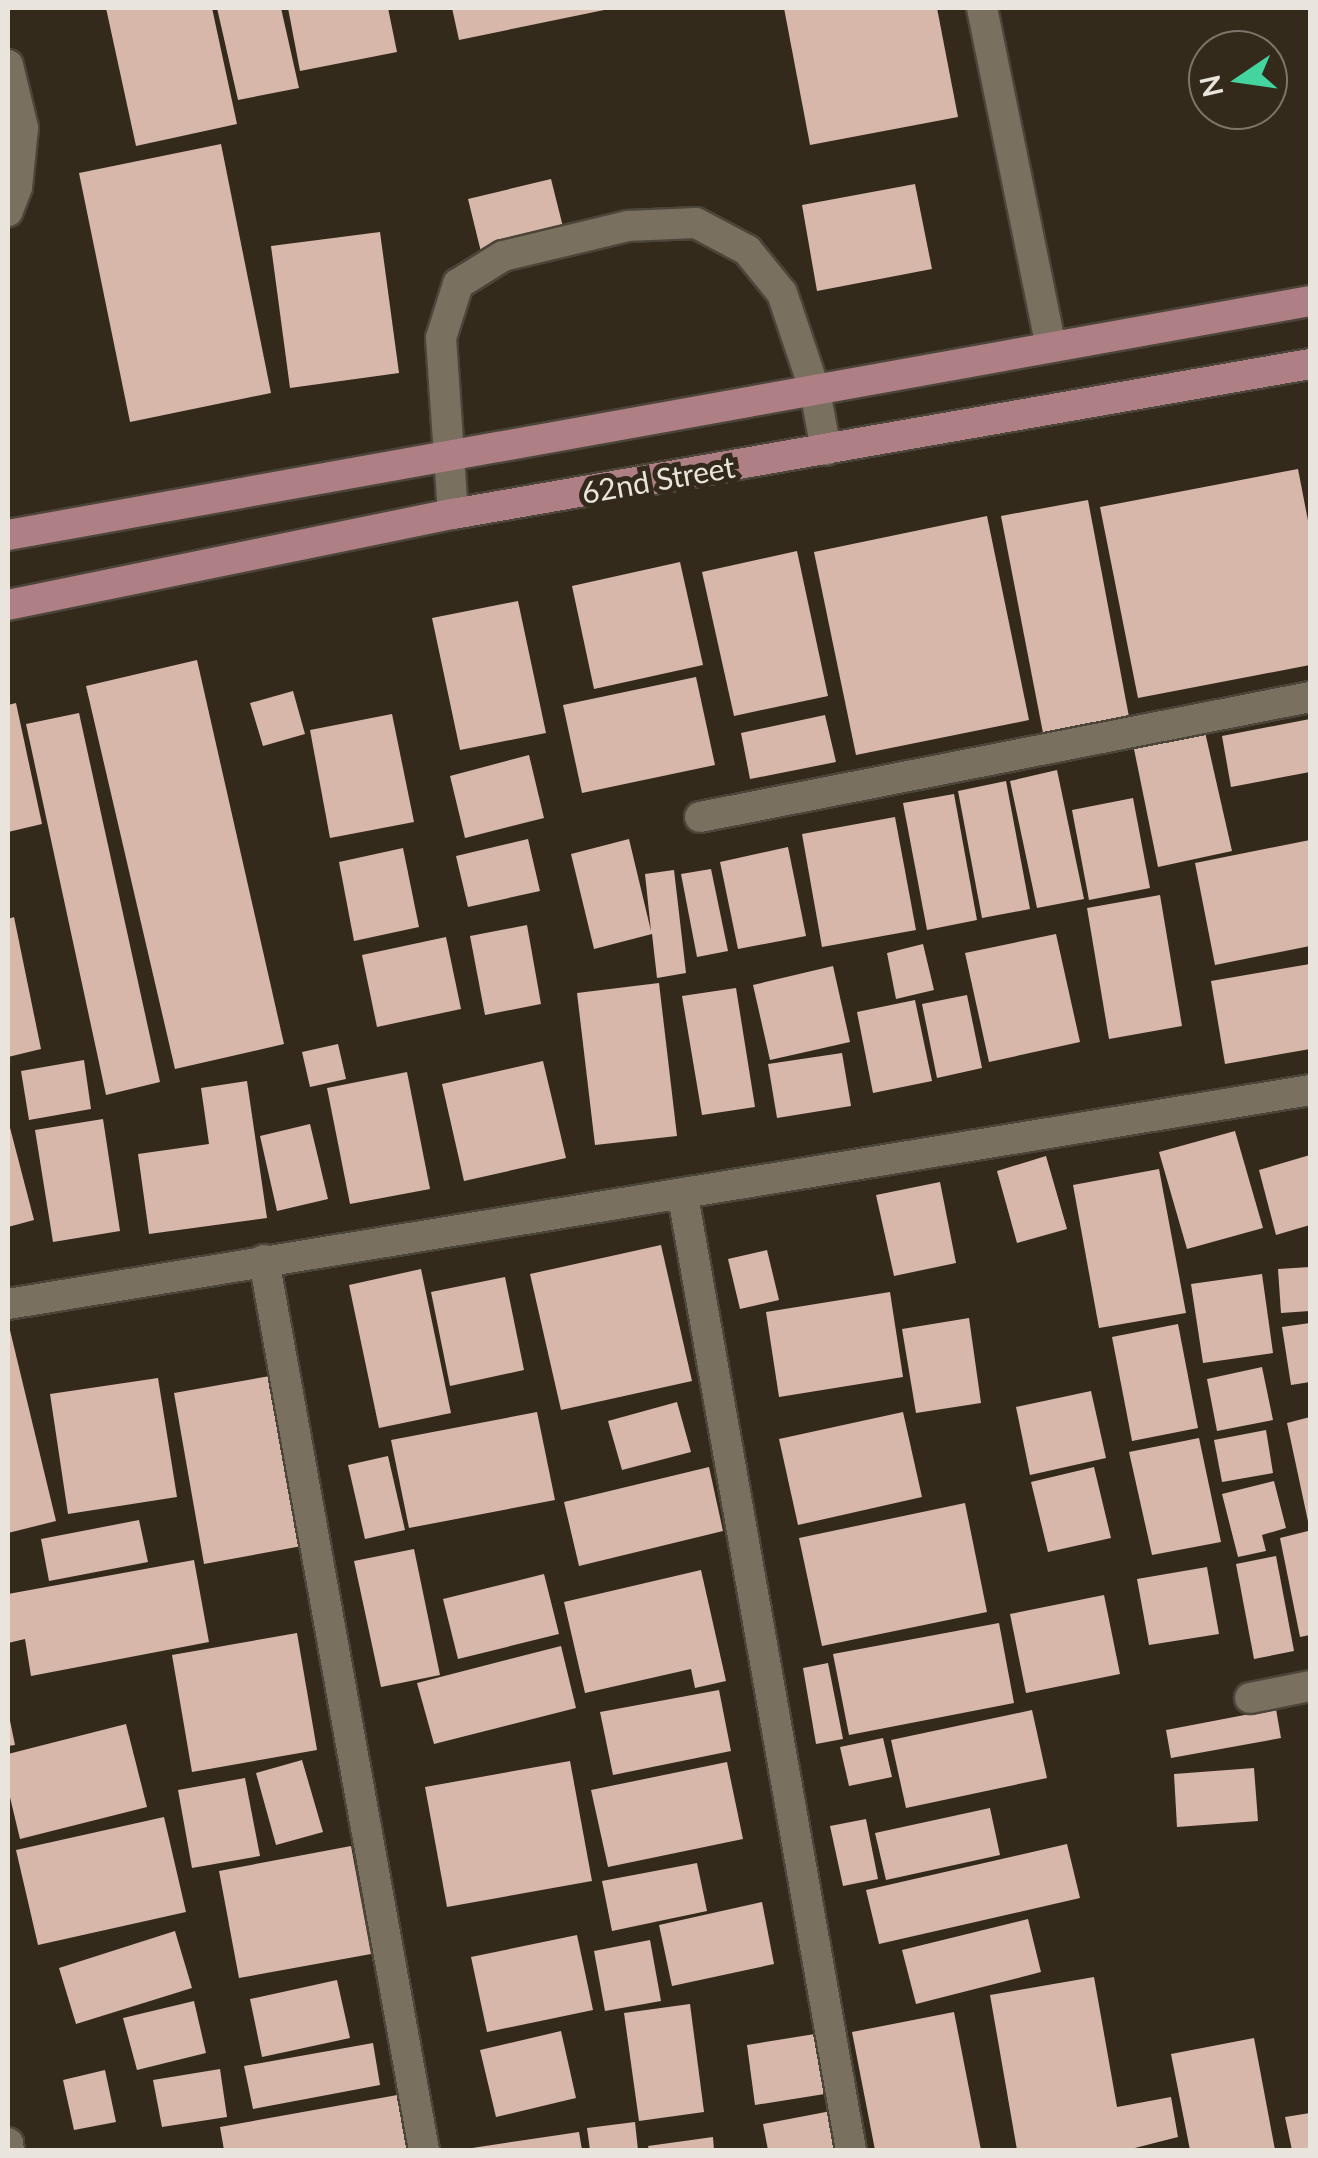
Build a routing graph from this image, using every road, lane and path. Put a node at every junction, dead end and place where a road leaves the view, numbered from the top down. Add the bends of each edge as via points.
1 (982, 8) edge
2 (8, 64) edge
3 (8, 211) edge
4 (1310, 302) edge
5 (1052, 346) junction
6 (1310, 364) edge
7 (816, 391) junction
8 (826, 450) junction
9 (444, 454) junction
10 (453, 514) junction
11 (8, 535) edge
12 (8, 605) edge
13 (1310, 697) edge
14 (700, 817) dead end
15 (1310, 1090) edge
16 (684, 1196) junction
17 (264, 1260) junction
18 (8, 1304) edge
19 (1310, 1686) edge
20 (1250, 1698) dead end
21 (8, 2143) edge
22 (9, 2150) edge
23 (424, 2150) edge
24 (851, 2150) edge

1 - 5 street
2 - 3 street via 24,128
4 - 5 main road, 62nd Street
5 - 7 main road, 62nd Street
6 - 8 main road, 62nd Street
7 - 8 street
7 - 9 main road, 62nd Street
7 - 9 street via 782,292 747,250 696,224 628,226 503,256 458,284 442,338
8 - 10 main road, 62nd Street
9 - 10 street
9 - 11 main road, 62nd Street
10 - 12 main road, 62nd Street
13 - 14 street
15 - 16 street
16 - 17 street
16 - 24 street
17 - 18 street
17 - 23 street
19 - 20 street
21 - 22 street

